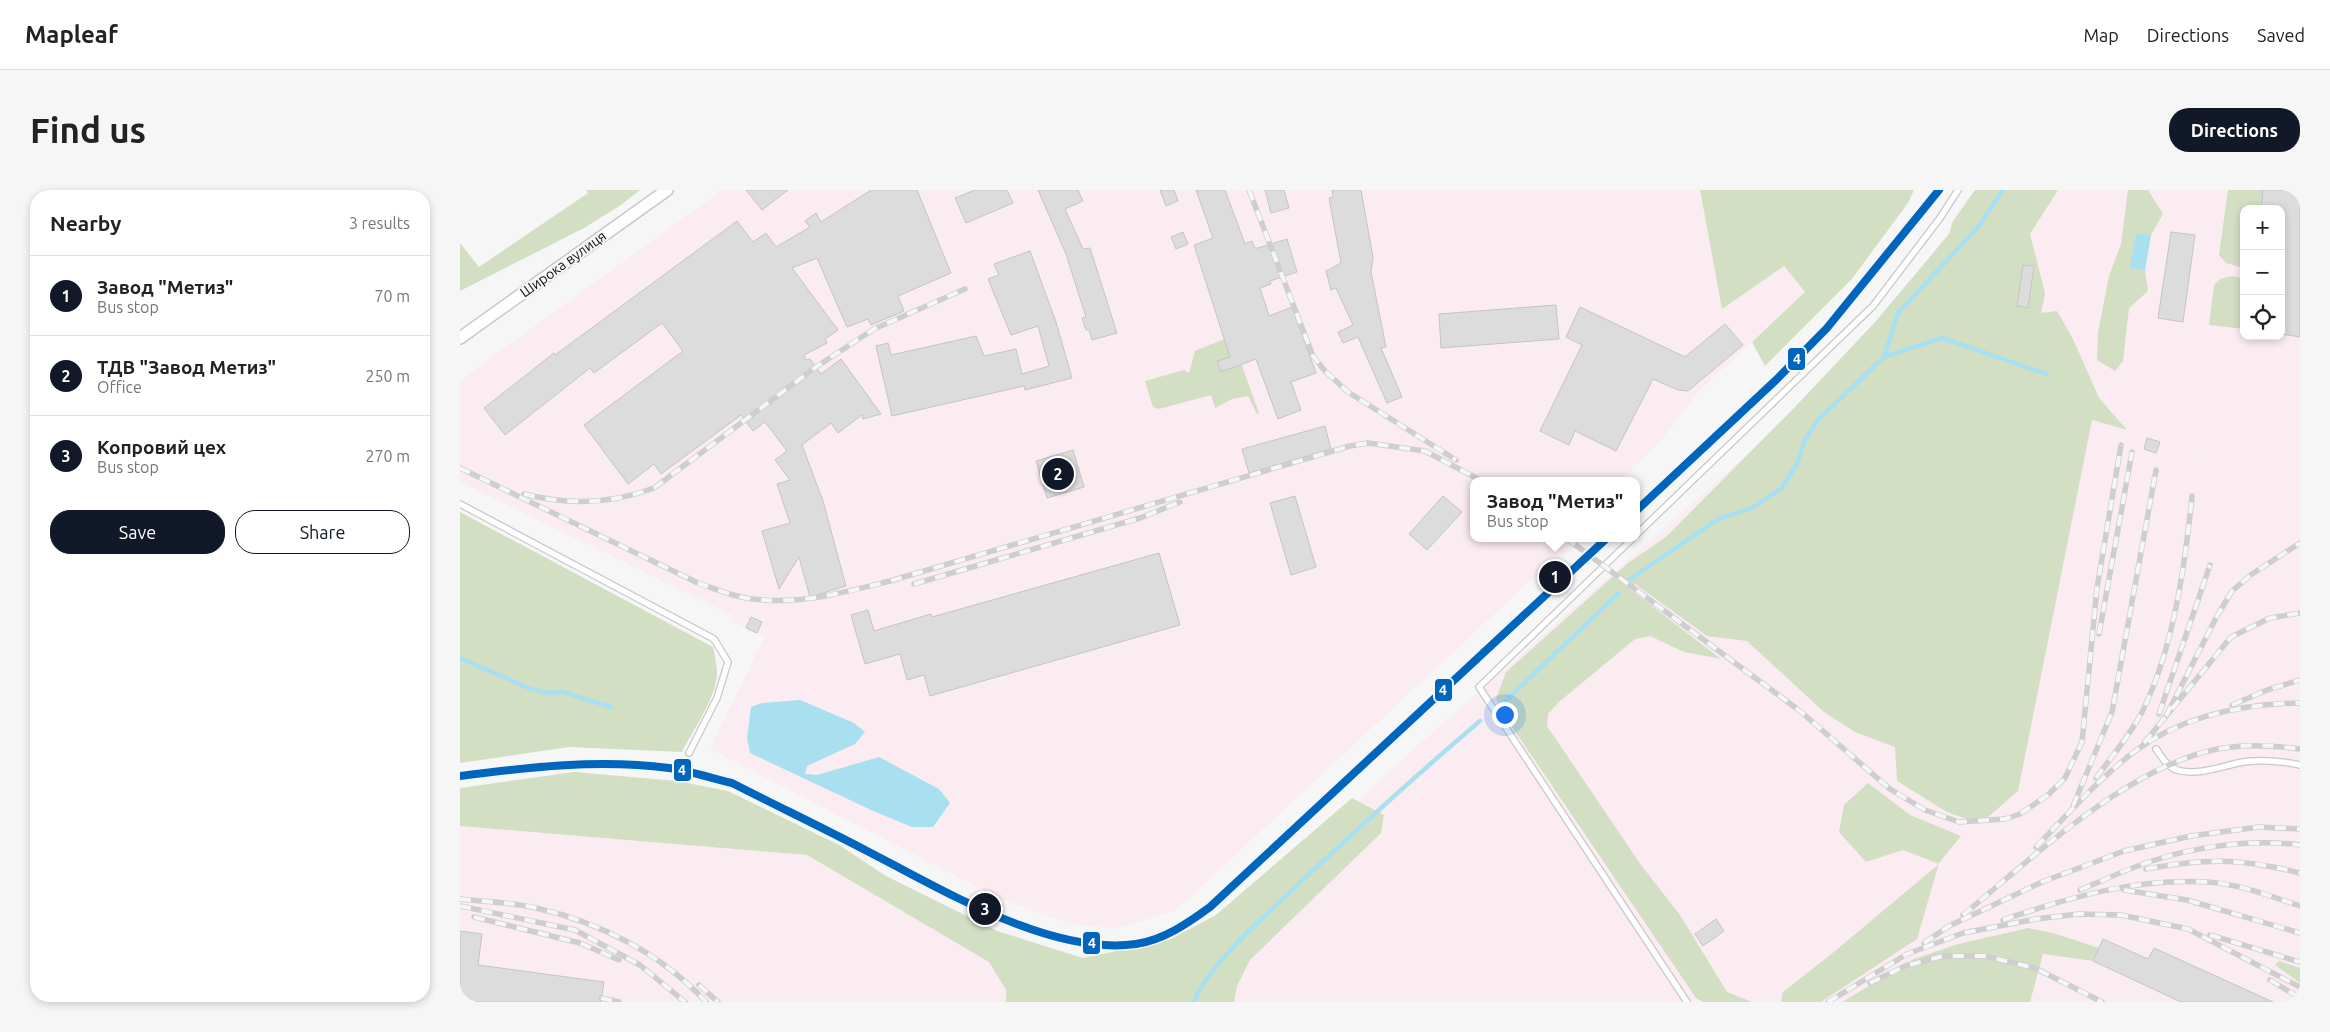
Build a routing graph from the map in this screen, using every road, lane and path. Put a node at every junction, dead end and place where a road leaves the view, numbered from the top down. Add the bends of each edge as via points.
1 (667, 190) edge
2 (1958, 190) edge
3 (460, 338) edge
4 (460, 504) edge
5 (1640, 531) edge
6 (1629, 542) edge
7 (2156, 749) dead end
8 (689, 753) dead end
9 (2300, 765) edge
10 (1687, 1002) edge

1 - 3 street, Широка вулиця
2 - 5 lane via 1873,306
4 - 8 lane via 714,639 728,662 717,698
6 - 10 lane via 1479,687
7 - 9 lane via 2169,766 2185,772 2240,763 2288,762

